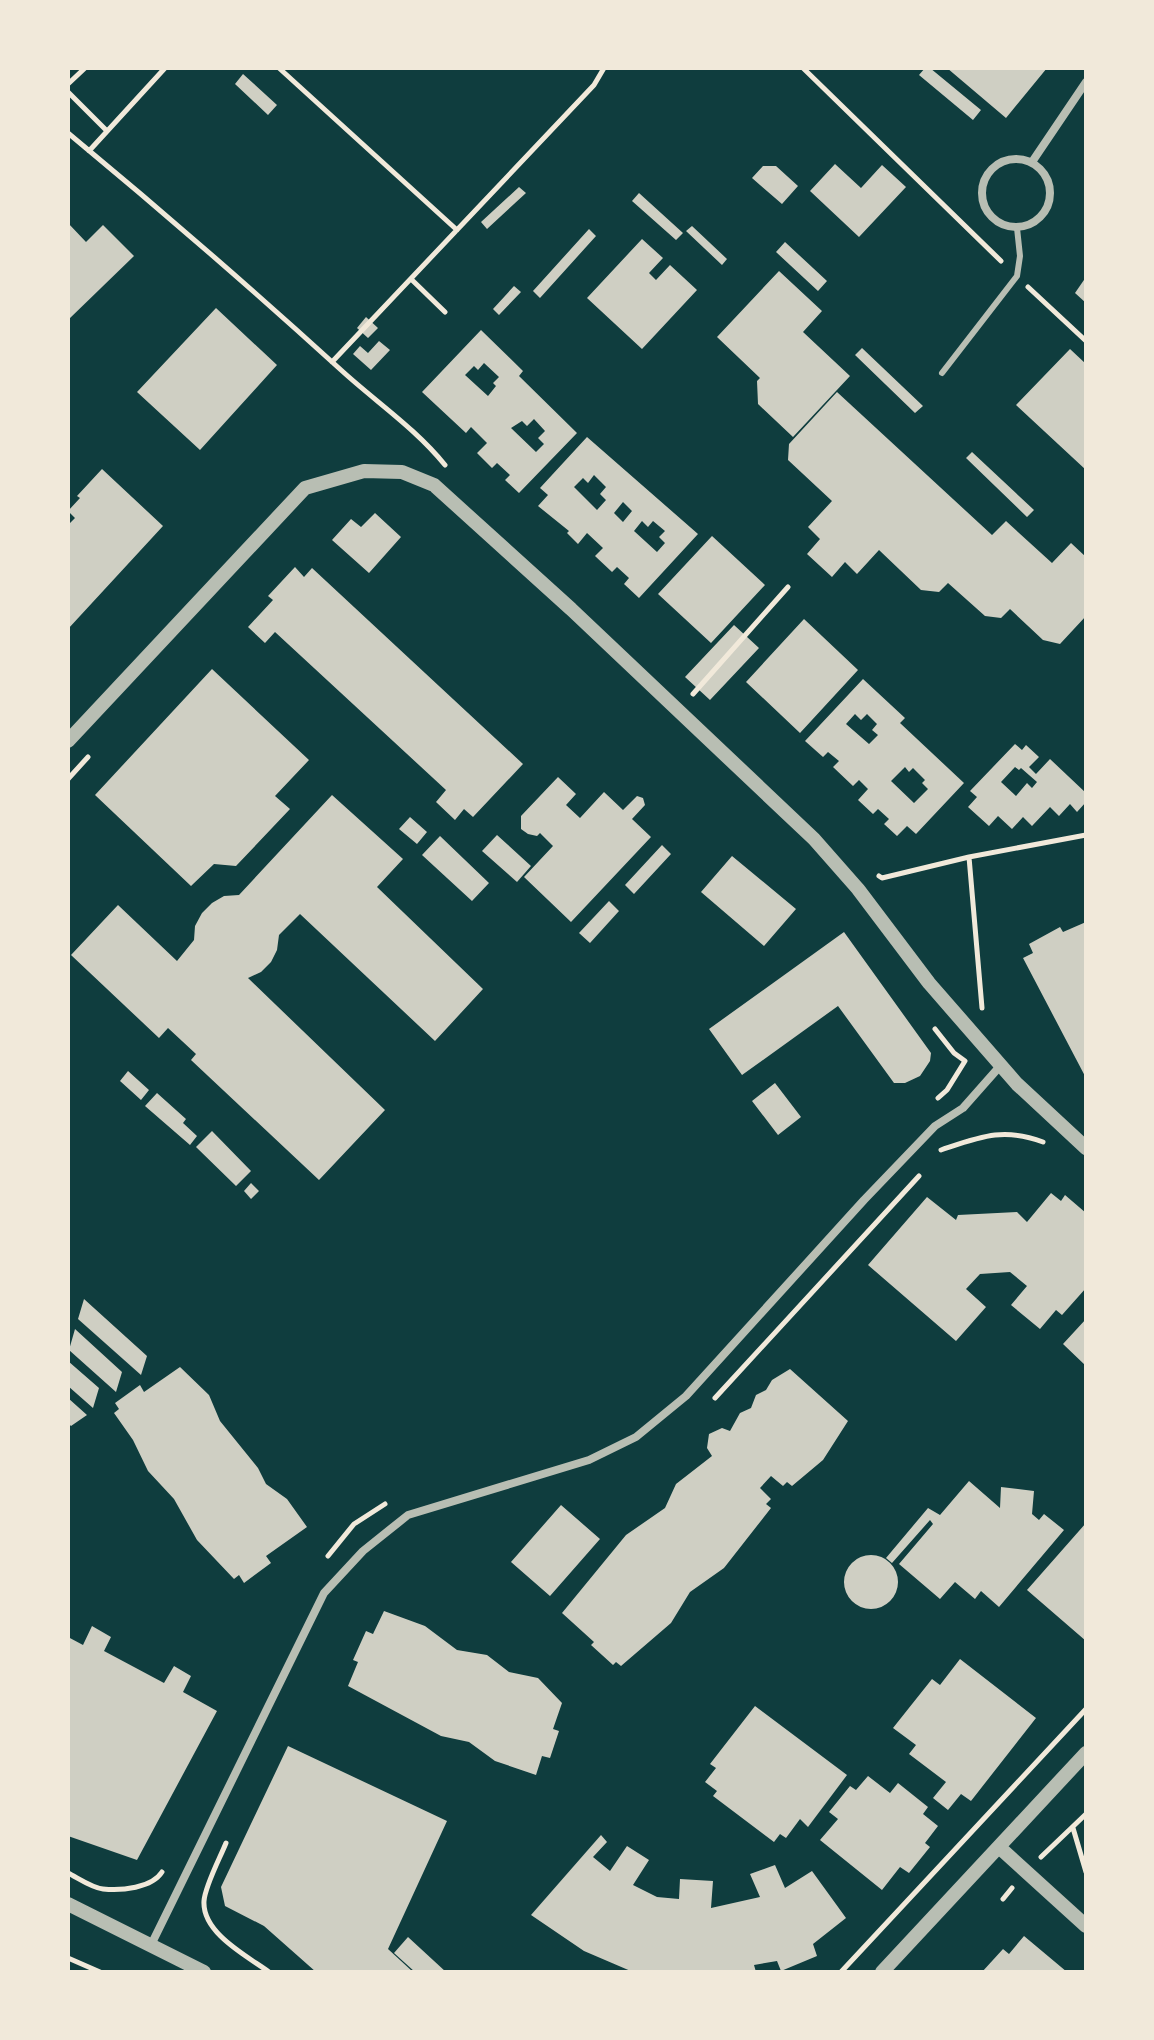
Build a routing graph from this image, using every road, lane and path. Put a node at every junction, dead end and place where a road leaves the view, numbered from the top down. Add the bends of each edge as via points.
1 (85, 68) edge
2 (165, 68) edge
3 (279, 68) edge
4 (604, 68) edge
5 (803, 68) edge
6 (1086, 82) edge
7 (68, 84) edge
8 (68, 92) edge
9 (107, 131) junction
10 (68, 133) edge
11 (89, 151) junction
12 (1032, 162) junction
13 (1017, 228) junction
14 (457, 230) junction
15 (1017, 276) junction
16 (411, 279) junction
17 (445, 312) dead end
18 (1086, 341) edge
19 (332, 362) junction
20 (942, 373) dead end
21 (366, 393) dead end
22 (788, 587) dead end
23 (693, 694) dead end
24 (68, 741) edge
25 (89, 756) dead end
26 (68, 779) edge
27 (1086, 835) edge
28 (927, 1018) dead end
29 (986, 1048) junction
30 (1001, 1065) junction
31 (928, 1107) dead end
32 (1050, 1144) dead end
33 (1086, 1148) edge
34 (932, 1160) dead end
35 (923, 1171) dead end
36 (705, 1409) dead end
37 (1086, 1709) edge
38 (1086, 1753) edge
39 (1086, 1814) edge
40 (227, 1842) dead end
41 (999, 1847) junction
42 (1086, 1872) edge
43 (68, 1873) edge
44 (160, 1877) dead end
45 (68, 1904) edge
46 (1086, 1926) edge
47 (151, 1945) junction
48 (68, 1958) edge
49 (100, 1972) edge
50 (204, 1972) edge
51 (269, 1972) edge
52 (841, 1972) edge
53 (882, 1972) edge

1 - 7 path
2 - 9 path
3 - 14 path
4 - 14 path via 594,85
5 - 15 path
6 - 12 street
8 - 9 path
9 - 11 path
10 - 11 path
11 - 19 path
12 - 13 street via 1044,172 1050,201 1032,224
12 - 13 street via 1012,158 992,167 982,185 983,206 997,222
13 - 15 lane
14 - 16 path
15 - 18 path
15 - 20 lane
16 - 17 path
16 - 19 path
19 - 21 path
22 - 23 path
24 - 29 street via 305,488 364,471 402,472 434,485 814,839
25 - 26 path
27 - 29 path via 969,857
28 - 31 path via 965,1061 947,1090
29 - 30 street
30 - 33 street
30 - 47 street via 864,1200 686,1396 636,1437 589,1460 408,1515 363,1551 324,1593
32 - 34 path via 1025,1135 994,1133 942,1150
35 - 36 path
37 - 52 path
38 - 41 street
39 - 42 path via 1073,1828
40 - 51 path via 204,1900 207,1919 223,1938
41 - 46 street
41 - 53 street
43 - 44 path via 101,1889 138,1887
45 - 47 street
47 - 50 street
48 - 49 path

